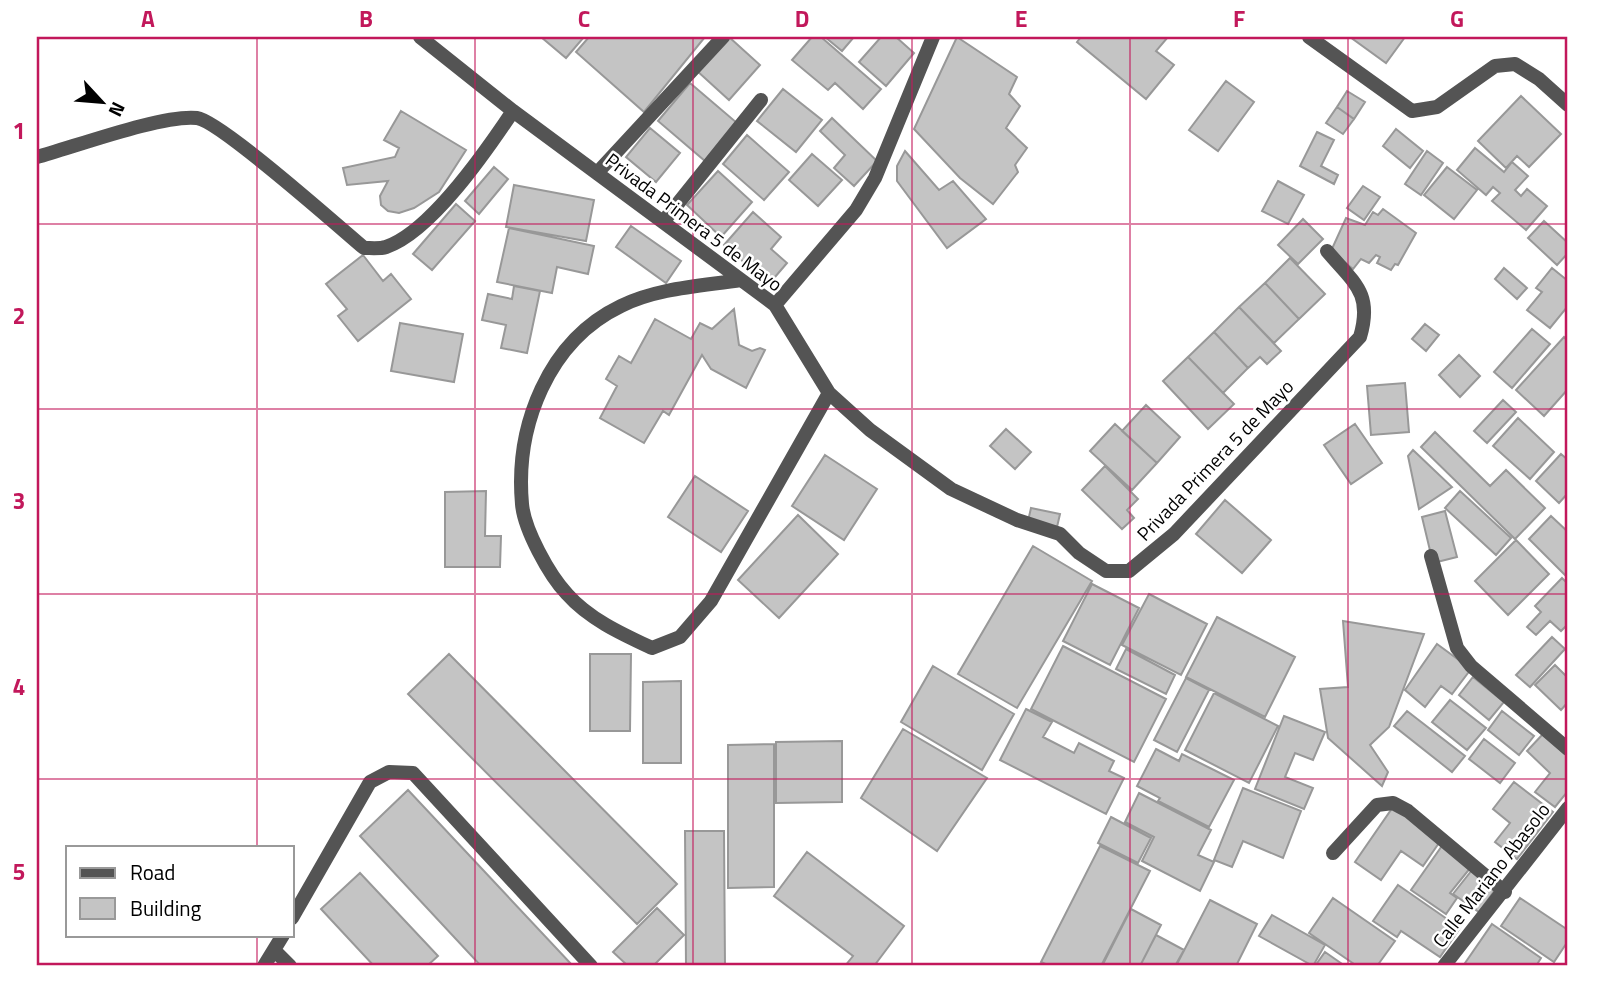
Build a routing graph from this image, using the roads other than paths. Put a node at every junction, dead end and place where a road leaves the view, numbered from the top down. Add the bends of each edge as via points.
1 (420, 37) edge
2 (723, 37) edge
3 (933, 37) edge
4 (1309, 37) edge
5 (761, 100) dead end
6 (1568, 105) edge
7 (513, 111) junction
8 (37, 157) edge
9 (597, 173) junction
10 (663, 222) junction
11 (1327, 251) dead end
12 (741, 280) junction
13 (775, 305) junction
14 (829, 393) junction
15 (1430, 556) dead end
16 (1568, 749) edge
17 (1568, 808) edge
18 (1333, 853) dead end
19 (1505, 892) junction
20 (294, 915) edge
21 (282, 936) edge
22 (274, 950) junction
23 (264, 966) edge
24 (290, 966) edge
25 (591, 966) edge
26 (1444, 966) edge

1 - 7 street, Privada Primera 5 de Mayo
2 - 9 street
3 - 13 street via 875,177 856,209
4 - 6 street via 1412,111 1437,107 1495,66 1515,65
5 - 10 street
7 - 8 street via 484,154 417,231 384,248 364,248 229,136 199,118 172,119
7 - 9 street, Privada Primera 5 de Mayo
9 - 10 street, Privada Primera 5 de Mayo
10 - 12 street, Privada Primera 5 de Mayo
11 - 14 street, Privada Primera 5 de Mayo via 1360,291 1367,315 1360,337 1174,534 1129,571 1106,571 1079,554 1060,534 951,489 870,430
12 - 13 street, Privada Primera 5 de Mayo
12 - 14 street via 656,293 621,306 558,356 539,392 524,448 522,506 539,554 566,594 610,628 652,648 680,637 711,601
13 - 14 street, Privada Primera 5 de Mayo
15 - 16 street via 1457,648 1471,666
17 - 19 street, Calle Mariano Abasolo
18 - 19 street via 1377,805 1392,803 1408,811
19 - 26 street, Calle Mariano Abasolo
20 - 25 street via 370,782 389,772 413,773
21 - 22 street
22 - 23 street
22 - 24 street

